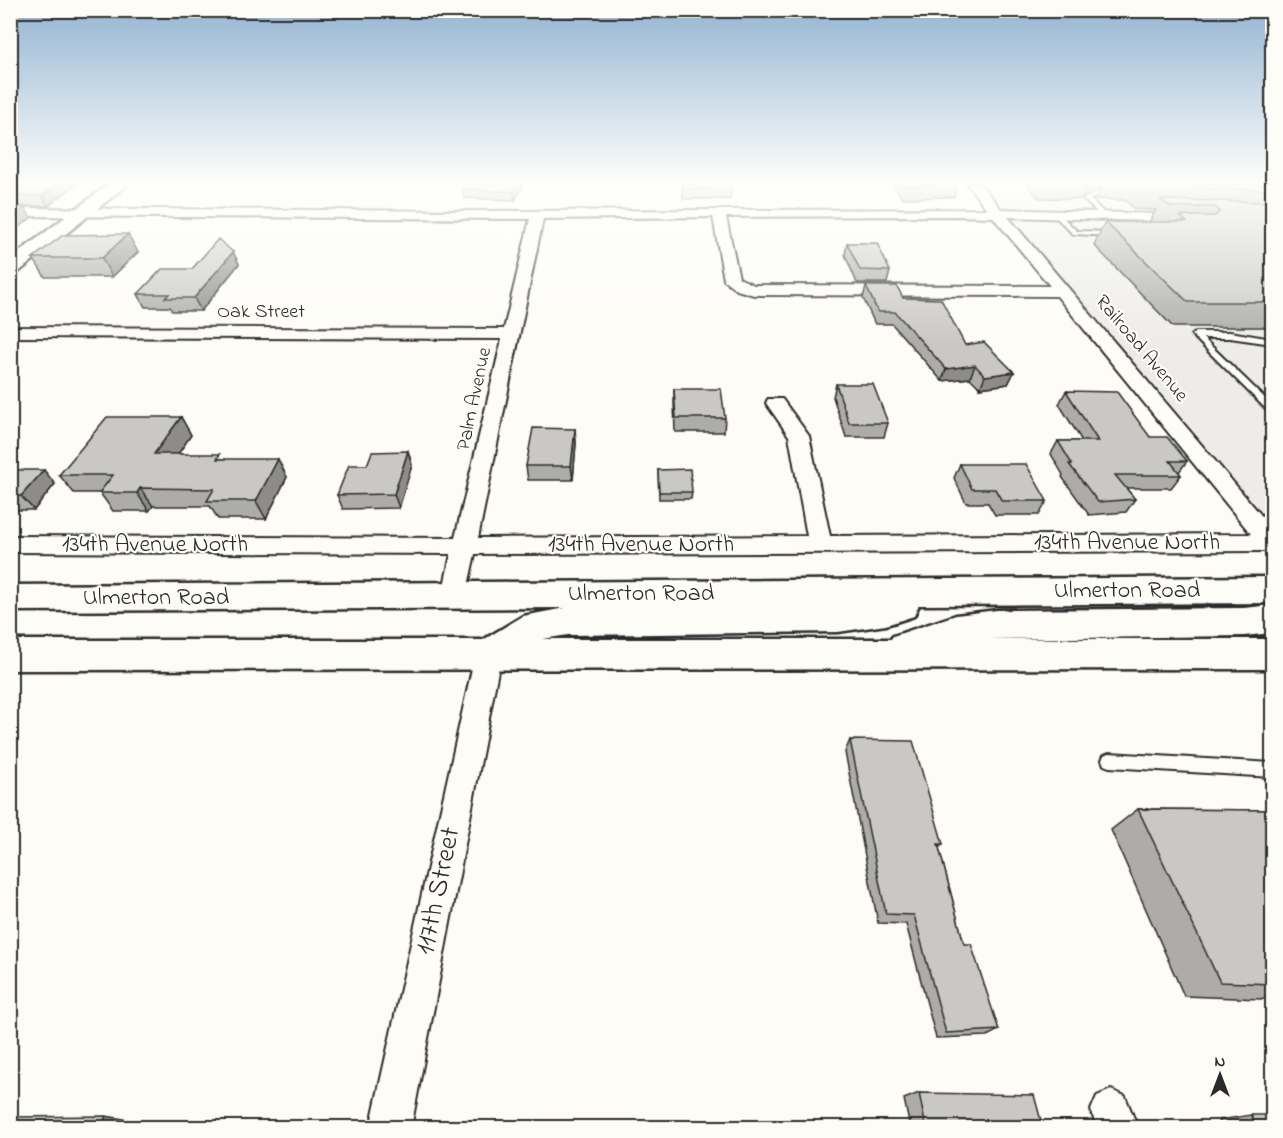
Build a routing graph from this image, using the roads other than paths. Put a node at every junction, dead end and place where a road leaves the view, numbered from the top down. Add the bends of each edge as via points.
1 (52, 237) edge
2 (533, 237) edge
3 (724, 237) edge
4 (1018, 237) edge
5 (10, 269) edge
6 (1064, 291) junction
7 (10, 332) edge
8 (512, 334) junction
9 (1268, 341) edge
10 (1272, 349) edge
11 (1267, 400) edge
12 (776, 404) dead end
13 (1272, 411) edge
14 (1272, 543) edge
15 (10, 544) edge
16 (820, 544) junction
17 (466, 546) junction
18 (1272, 590) edge
19 (949, 592) junction
20 (454, 595) junction
21 (10, 598) edge
22 (1272, 619) edge
23 (1272, 654) edge
24 (10, 655) edge
25 (488, 655) junction
26 (882, 655) junction
27 (1109, 760) dead end
28 (1272, 770) edge
29 (390, 1128) edge

1 - 5 main road
2 - 8 street, Palm Avenue
3 - 6 street via 732,280 754,290
4 - 6 street, Railroad Avenue
6 - 14 street, Railroad Avenue
7 - 8 street, Oak Street
8 - 17 street, Palm Avenue
9 - 10 lane
9 - 11 lane via 1196,335
11 - 13 lane
12 - 16 street via 799,436
14 - 16 street, 134th Avenue North
15 - 17 street, 134th Avenue North
16 - 17 street, 134th Avenue North
17 - 20 street, Palm Avenue
18 - 19 main road, Ulmerton Road
19 - 20 main road, Ulmerton Road
19 - 25 main road via 886,611 838,618 568,621 536,626
20 - 21 main road, Ulmerton Road
22 - 26 main road via 997,624 956,628
23 - 26 main road
24 - 25 main road
25 - 26 main road
25 - 29 street, 117th Street
27 - 28 lane

